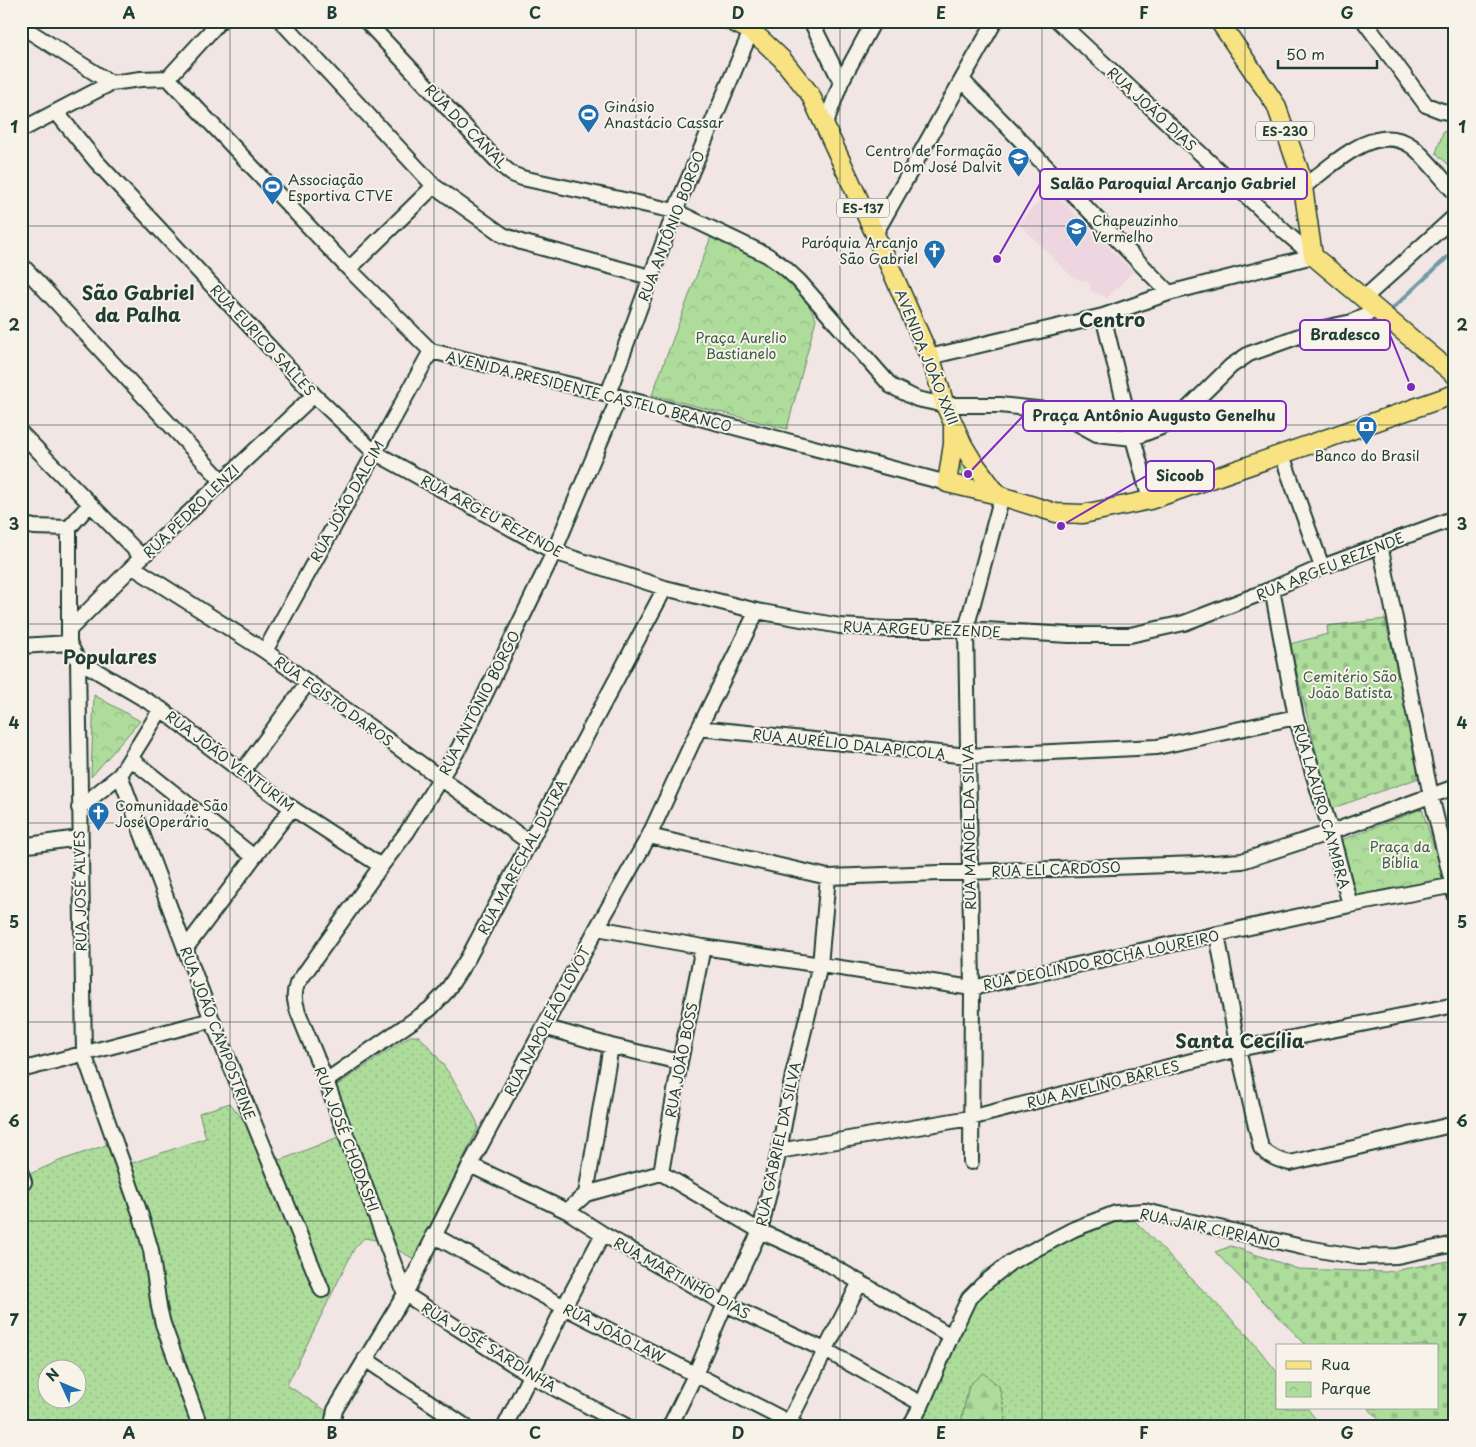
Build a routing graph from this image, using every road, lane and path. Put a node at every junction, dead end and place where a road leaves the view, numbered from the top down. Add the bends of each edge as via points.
1 (220, 21) edge
2 (281, 21) edge
3 (366, 21) edge
4 (811, 21) edge
5 (874, 21) edge
6 (995, 21) edge
7 (1058, 21) edge
8 (1219, 21) edge
9 (1364, 21) edge
10 (731, 22) edge
11 (21, 26) edge
12 (751, 32) junction
13 (168, 78) junction
14 (963, 81) junction
15 (841, 82) junction
16 (112, 84) junction
17 (57, 112) junction
18 (1455, 113) edge
19 (825, 125) junction
20 (21, 130) edge
21 (434, 186) junction
22 (1303, 187) junction
23 (1455, 193) edge
24 (675, 211) junction
25 (1455, 216) edge
26 (875, 234) junction
27 (1318, 261) junction
28 (21, 264) edge
29 (349, 269) junction
30 (650, 277) junction
31 (1170, 293) junction
32 (1369, 304) junction
33 (1104, 316) junction
34 (431, 351) junction
35 (929, 357) junction
36 (1455, 375) edge
37 (1455, 394) edge
38 (314, 395) junction
39 (613, 395) junction
40 (945, 405) junction
41 (953, 424) junction
42 (21, 433) edge
43 (1133, 438) junction
44 (374, 452) junction
45 (1282, 455) junction
46 (222, 481) junction
47 (947, 484) junction
48 (1000, 496) junction
49 (1150, 500) junction
50 (90, 504) junction
51 (1455, 518) edge
52 (21, 524) edge
53 (69, 528) junction
54 (1380, 545) junction
55 (554, 552) junction
56 (137, 562) junction
57 (1322, 567) junction
58 (665, 588) junction
59 (1272, 589) junction
60 (757, 611) junction
61 (966, 629) junction
62 (69, 636) junction
63 (21, 646) edge
64 (265, 650) junction
65 (78, 660) junction
66 (308, 682) junction
67 (161, 709) junction
68 (1296, 718) junction
69 (699, 728) junction
70 (968, 756) junction
71 (131, 759) junction
72 (242, 772) junction
73 (120, 775) junction
74 (441, 778) junction
75 (1455, 786) edge
76 (1431, 796) junction
77 (79, 808) junction
78 (292, 808) junction
79 (1331, 832) junction
80 (649, 836) junction
81 (80, 838) junction
82 (530, 843) junction
83 (21, 846) edge
84 (254, 857) junction
85 (380, 866) junction
86 (970, 871) junction
87 (828, 876) junction
88 (1454, 889) edge
89 (1350, 905) junction
90 (597, 928) junction
91 (1218, 934) junction
92 (704, 947) junction
93 (185, 949) junction
94 (820, 965) junction
95 (297, 984) joint
96 (972, 988) junction
97 (1455, 1005) edge
98 (212, 1020) junction
99 (544, 1027) junction
100 (611, 1046) junction
101 (1238, 1049) junction
102 (84, 1054) junction
103 (680, 1062) junction
104 (21, 1070) edge
105 (326, 1081) junction
106 (970, 1118) junction
107 (1455, 1124) edge
108 (779, 1151) junction
109 (971, 1162) dead end
110 (470, 1165) junction
111 (661, 1173) junction
112 (586, 1194) junction
113 (567, 1211) junction
114 (760, 1232) junction
115 (603, 1234) junction
116 (433, 1235) junction
117 (1455, 1244) edge
118 (860, 1282) junction
119 (322, 1290) dead end
120 (405, 1294) junction
121 (725, 1304) junction
122 (564, 1307) junction
123 (951, 1336) junction
124 (825, 1350) junction
125 (365, 1359) junction
126 (530, 1375) junction
127 (696, 1375) junction
128 (922, 1404) junction
129 (791, 1425) edge
130 (200, 1426) edge
131 (337, 1426) edge
132 (465, 1426) edge
133 (505, 1426) edge
134 (626, 1426) edge
135 (670, 1426) edge
136 (910, 1426) edge

1 - 13 street
2 - 21 street
3 - 24 street, RUA DO CANAL via 512,174
4 - 15 street
5 - 15 street
6 - 14 street
7 - 27 street, RUA JOÃO DIAS
8 - 22 main road, ES-230 via 1276,105
9 - 18 street via 1426,105
10 - 12 main road, AVENIDA JOÃO XXIII / ES-137
11 - 16 street
12 - 19 main road, AVENIDA JOÃO XXIII / ES-137 via 782,59 810,94
12 - 24 street, RUA ANTÔNIO BORGO
13 - 16 street
13 - 29 street, AVENIDA PRESIDENTE CASTELO BRANCO
14 - 26 street
14 - 31 street
15 - 19 street
16 - 17 street
17 - 20 street
17 - 38 street, RUA EURICO SALLES via 96,161
19 - 26 main road, AVENIDA JOÃO XXIII / ES-137
21 - 29 street
21 - 30 street via 503,235
22 - 23 street via 1359,145 1392,138 1411,145
22 - 27 main road, ES-230
24 - 30 street, RUA ANTÔNIO BORGO
24 - 40 street, RUA DO CANAL via 767,255 784,267 891,386 917,399
25 - 32 street
26 - 35 main road, AVENIDA JOÃO XXIII / ES-137
27 - 31 street
27 - 32 main road, RUA JOÃO DIAS
28 - 46 street
29 - 34 street, AVENIDA PRESIDENTE CASTELO BRANCO
30 - 39 street, RUA ANTÔNIO BORGO
31 - 33 street
32 - 36 main road, RUA JOÃO DIAS
32 - 43 street via 1352,322 1319,329 1249,354 1231,366 1174,422
33 - 35 street
33 - 43 street
34 - 39 street, AVENIDA PRESIDENTE CASTELO BRANCO
34 - 44 street, RUA JOÃO DALCIM
35 - 40 main road, AVENIDA JOÃO XXIII / ES-137
37 - 45 main road, AVENIDA PRESIDENTE CASTELO BRANCO
38 - 44 street, RUA EURICO SALLES
38 - 46 street, RUA PEDRO LENZI
39 - 47 street, AVENIDA PRESIDENTE CASTELO BRANCO
39 - 55 street, RUA ANTÔNIO BORGO
40 - 41 main road, AVENIDA JOÃO XXIII / ES-137
40 - 43 street, RUA DO CANAL via 1000,405 1055,411 1097,434
41 - 47 main road, ES-137
41 - 48 main road, AVENIDA JOÃO XXIII / ES-137 via 972,460
42 - 50 street, RUA EGISTO DAROS
43 - 49 street
44 - 55 street, RUA ARGEU REZENDE
44 - 64 street, RUA JOÃO DALCIM
45 - 49 main road, AVENIDA PRESIDENTE CASTELO BRANCO
45 - 57 street
46 - 56 street, RUA PEDRO LENZI
47 - 48 main road, AVENIDA PRESIDENTE CASTELO BRANCO
48 - 49 main road, AVENIDA PRESIDENTE CASTELO BRANCO via 1056,513 1083,514
48 - 61 street, RUA MANOEL DA SILVA
50 - 53 street
50 - 56 street, RUA EGISTO DAROS
51 - 54 street, RUA ARGEU REZENDE
52 - 53 street
53 - 62 street, RUA JOSÉ ALVES
54 - 57 street, RUA ARGEU REZENDE
54 - 76 street
55 - 58 street, RUA ARGEU REZENDE
55 - 74 street, RUA ANTÔNIO BORGO via 463,740
56 - 62 street, RUA PEDRO LENZI
56 - 64 street, RUA EGISTO DAROS
57 - 59 street, RUA ARGEU REZENDE
58 - 60 street, RUA ARGEU REZENDE
58 - 82 street, RUA MARECHAL DUTRA
59 - 61 street, RUA ARGEU REZENDE via 1184,623 1130,635
59 - 68 street, RUA LAAURO CAYMBRA
60 - 61 street, RUA ARGEU REZENDE via 840,626
60 - 69 street, RUA NAPOLEÃO LOVOT
61 - 70 street, RUA MANOEL DA SILVA
62 - 63 street
62 - 65 street, RUA JOSÉ ALVES
64 - 66 street, RUA EGISTO DAROS
65 - 67 street, RUA JOÃO VENTURIM
65 - 77 street, RUA JOSÉ ALVES
66 - 72 street
66 - 74 street, RUA EGISTO DAROS
67 - 71 street
67 - 72 street, RUA JOÃO VENTURIM
68 - 70 street, RUA AURÉLIO DALAPICOLA via 1157,747
68 - 79 street, RUA LAAURO CAYMBRA
69 - 70 street, RUA AURÉLIO DALAPICOLA
69 - 80 street, RUA NAPOLEÃO LOVOT
70 - 86 street, RUA MANOEL DA SILVA
71 - 73 street
71 - 84 street
72 - 78 street, RUA JOÃO VENTURIM
73 - 77 street
73 - 93 street, RUA JOÃO CAMPOSTRINE
74 - 82 street, RUA EGISTO DAROS
74 - 85 street, RUA ANTÔNIO BORGO via 407,832
75 - 76 street, RUA ELI CARDOSO
76 - 79 street, RUA ELI CARDOSO
76 - 88 street
77 - 81 street, RUA JOSÉ ALVES
78 - 84 street
78 - 85 street, RUA JOÃO VENTURIM
79 - 86 street, RUA ELI CARDOSO via 1242,861
79 - 89 street, RUA LAAURO CAYMBRA
80 - 87 street, RUA ELI CARDOSO
80 - 90 street, RUA NAPOLEÃO LOVOT
81 - 83 street
81 - 102 street, RUA JOSÉ ALVES
82 - 105 street, RUA MARECHAL DUTRA via 446,992 430,1009
84 - 93 street
85 - 95 street, RUA ANTÔNIO BORGO
86 - 87 street, RUA ELI CARDOSO
86 - 96 street, RUA MANOEL DA SILVA
87 - 94 street, RUA GABRIEL DA SILVA
88 - 89 street, RUA DEOLINDO ROCHA LOUREIRO
89 - 91 street, RUA DEOLINDO ROCHA LOUREIRO
90 - 92 street, RUA DEOLINDO ROCHA LOUREIRO
90 - 99 street, RUA NAPOLEÃO LOVOT
91 - 96 street, RUA DEOLINDO ROCHA LOUREIRO
91 - 101 street
92 - 94 street, RUA DEOLINDO ROCHA LOUREIRO
92 - 103 street, RUA JOÃO BOSS
93 - 98 street, RUA JOÃO CAMPOSTRINE
94 - 96 street, RUA DEOLINDO ROCHA LOUREIRO
94 - 108 street, RUA GABRIEL DA SILVA via 793,1075
95 - 105 street, RUA JOSÉ CHODASHI via 294,1001
96 - 106 street, RUA MANOEL DA SILVA
97 - 101 street, RUA AVELINO BARLES
98 - 102 street
98 - 119 street, RUA JOÃO CAMPOSTRINE
99 - 100 street
99 - 110 street, RUA NAPOLEÃO LOVOT
100 - 103 street
100 - 112 street
101 - 106 street, RUA AVELINO BARLES
101 - 107 street via 1261,1148 1275,1159 1290,1163
102 - 104 street
102 - 130 street, RUA JOSÉ ALVES via 141,1216 150,1250 158,1307
103 - 111 street, RUA JOÃO BOSS
105 - 120 street, RUA JOSÉ CHODASHI
106 - 108 street, RUA AVELINO BARLES
106 - 109 street, RUA MANOEL DA SILVA
108 - 114 street, RUA GABRIEL DA SILVA
110 - 113 street, RUA MARTINHO DIAS
110 - 116 street, RUA NAPOLEÃO LOVOT
111 - 112 street
111 - 114 street
112 - 113 street
113 - 115 street, RUA MARTINHO DIAS
114 - 118 street via 817,1257
114 - 121 street, RUA GABRIEL DA SILVA
115 - 121 street, RUA MARTINHO DIAS
115 - 122 street
116 - 120 street, RUA NAPOLEÃO LOVOT
116 - 122 street, RUA JOÃO LAW
117 - 123 street, RUA JAIR CIPRIANO via 1397,1256 1359,1257 1145,1211 1116,1212 1011,1262 969,1298
118 - 123 street
118 - 124 street
120 - 125 street, RUA NAPOLEÃO LOVOT
120 - 126 street, RUA JOSÉ SARDINHA
121 - 124 street, RUA MARTINHO DIAS
121 - 127 street, RUA GABRIEL DA SILVA
122 - 126 street
122 - 127 street, RUA JOÃO LAW
123 - 128 street, RUA JAIR CIPRIANO
124 - 128 street, RUA MARTINHO DIAS
124 - 129 street
125 - 131 street, RUA NAPOLEÃO LOVOT via 335,1410 333,1420
125 - 132 street
126 - 133 street
126 - 134 street, RUA JOSÉ SARDINHA
127 - 129 street, RUA JOÃO LAW
127 - 135 street, RUA GABRIEL DA SILVA
128 - 136 street, RUA JAIR CIPRIANO

